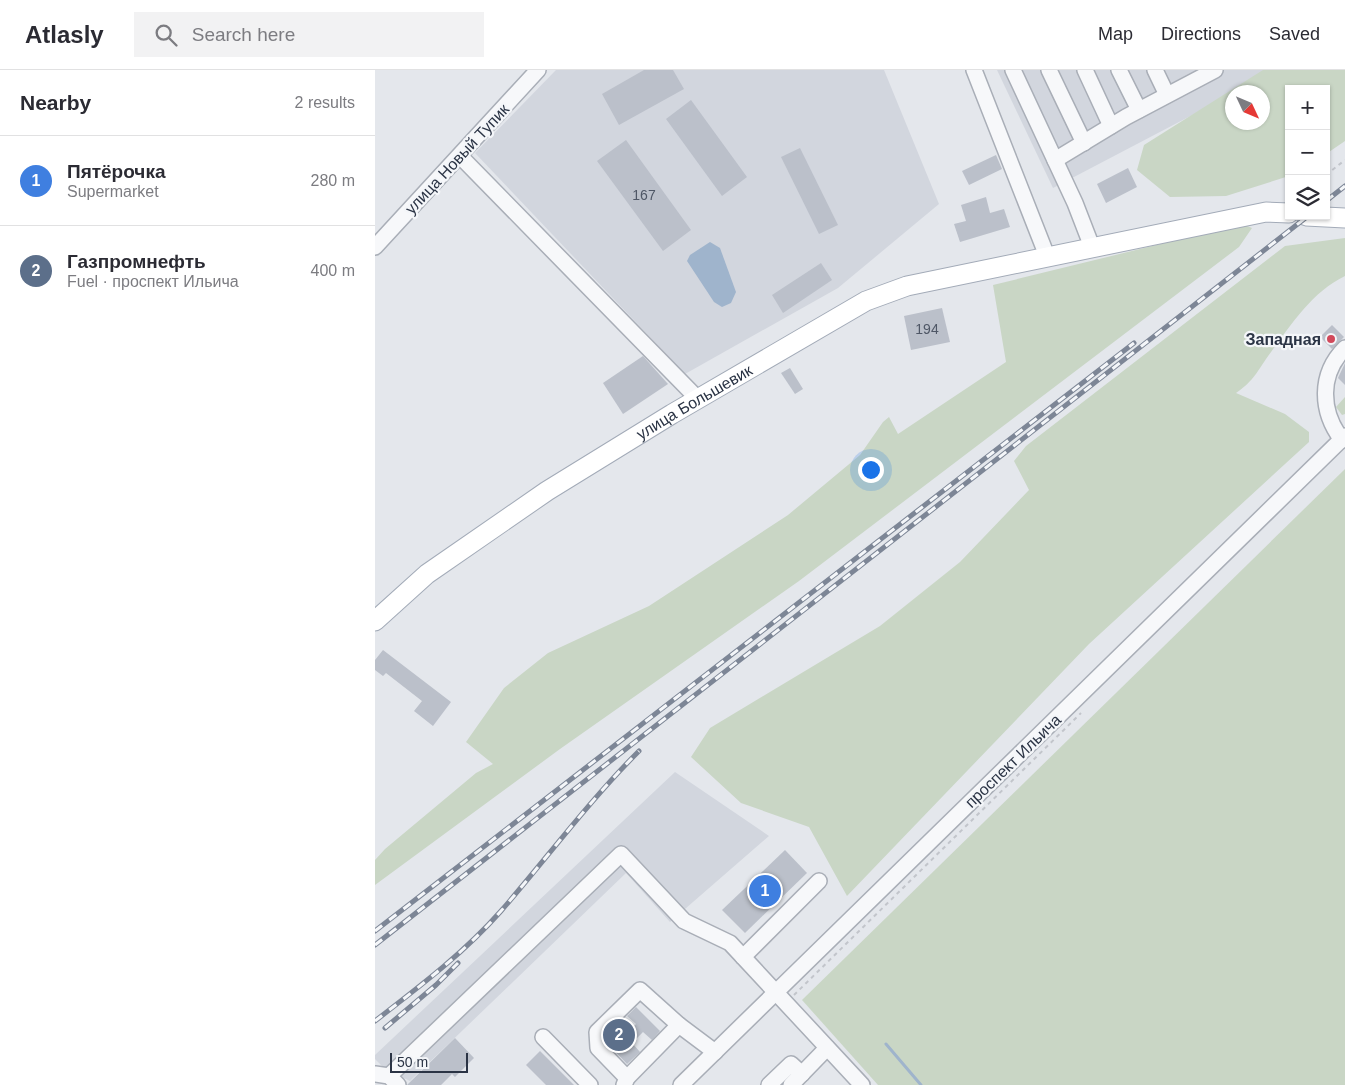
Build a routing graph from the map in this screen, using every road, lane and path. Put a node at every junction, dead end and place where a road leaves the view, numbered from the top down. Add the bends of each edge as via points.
1 (538, 70) edge
2 (974, 70) edge
3 (1013, 70) edge
4 (1049, 70) edge
5 (1085, 70) edge
6 (1119, 70) edge
7 (1155, 70) edge
8 (1215, 70) edge
9 (1195, 75) edge
10 (1167, 95) junction
11 (1139, 110) junction
12 (1111, 126) junction
13 (1084, 143) junction
14 (460, 156) junction
15 (1055, 160) junction
16 (1345, 160) edge
17 (1330, 172) edge
18 (1285, 213) edge
19 (1330, 217) edge
20 (1345, 218) edge
21 (375, 247) edge
22 (1092, 247) junction
23 (1047, 256) junction
24 (1345, 348) edge
25 (697, 399) junction
26 (1343, 438) edge
27 (375, 621) edge
28 (1083, 711) dead end
29 (819, 881) dead end
30 (743, 957) junction
31 (781, 999) junction
32 (679, 1025) junction
33 (543, 1037) dead end
34 (827, 1048) junction
35 (715, 1052) junction
36 (387, 1079) edge
37 (626, 1081) edge
38 (795, 1082) edge
39 (590, 1085) edge
40 (681, 1085) edge
41 (769, 1085) edge
42 (862, 1085) edge

1 - 14 street, улица Новый Тупик
2 - 23 street
3 - 15 street
4 - 13 street
5 - 12 street
6 - 11 street
7 - 10 street
8 - 9 street
9 - 10 street
10 - 11 street
11 - 12 street
12 - 13 street
13 - 15 street
14 - 21 street, улица Новый Тупик
14 - 25 street
15 - 22 street
16 - 17 path
18 - 22 main road, улица Большевик via 1266,212
19 - 20 main road
22 - 23 main road, улица Большевик
23 - 25 main road, улица Большевик via 907,286 874,298
24 - 26 street via 1327,373 1325,386 1331,418
25 - 27 main road, улица Большевик via 539,496 427,574
26 - 31 street, проспект Ильича
28 - 31 path
29 - 30 street
30 - 31 street
30 - 36 street via 730,943 684,921 621,854
31 - 34 street
31 - 35 street, проспект Ильича
32 - 35 street
32 - 37 street
32 - 37 street via 640,990 597,1032 598,1048
33 - 39 street
34 - 38 street
34 - 42 street
35 - 40 street, проспект Ильича
38 - 41 street via 791,1064

